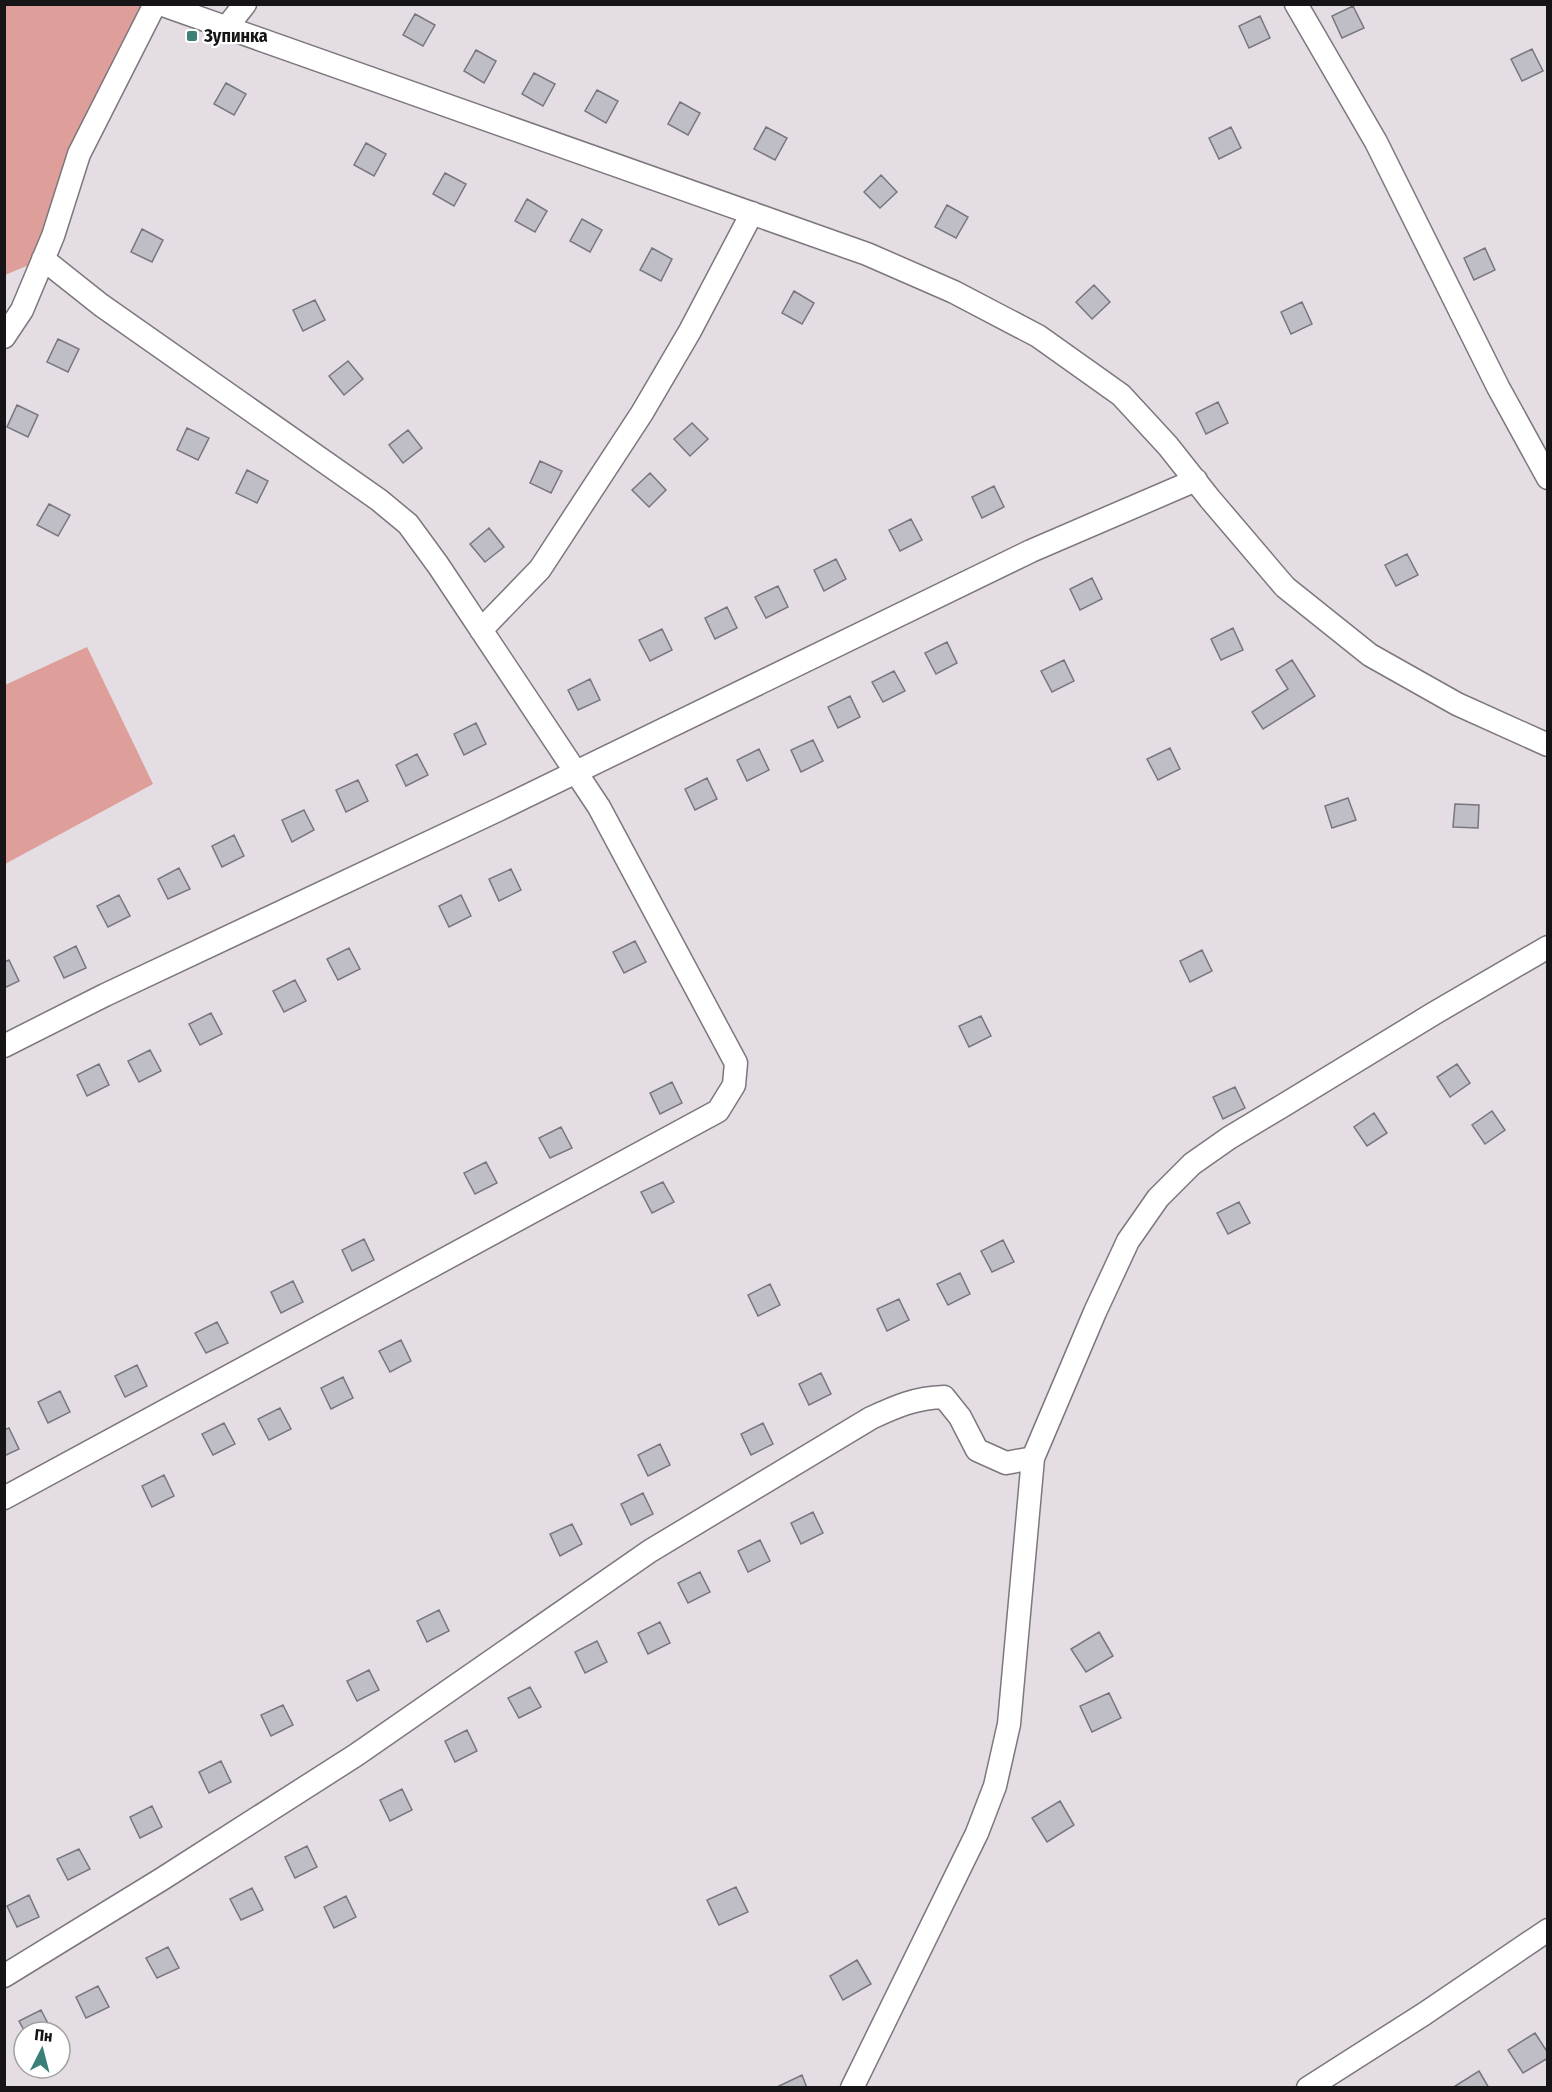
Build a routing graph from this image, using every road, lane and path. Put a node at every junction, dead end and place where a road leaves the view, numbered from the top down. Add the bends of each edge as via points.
1 (156, 4) edge
2 (160, 4) edge
3 (245, 4) edge
4 (1296, 4) edge
5 (226, 28) junction
6 (752, 213) junction
7 (43, 258) junction
8 (4, 337) edge
9 (1548, 478) edge
10 (1196, 480) junction
11 (481, 630) junction
12 (1548, 745) edge
13 (575, 772) junction
14 (1548, 947) edge
15 (4, 1046) edge
16 (1033, 1458) junction
17 (4, 1498) edge
18 (1548, 1930) edge
19 (4, 1976) edge
20 (852, 2088) edge
21 (1308, 2088) edge

1 - 7 street via 79,154
2 - 5 street
3 - 5 street
4 - 9 street via 1376,142 1498,387
5 - 6 street
6 - 10 street via 878,258 1038,336 1121,395
6 - 11 street via 690,331 540,569
7 - 8 street via 21,310
7 - 11 street via 101,305 401,518
10 - 12 street via 1285,587 1370,655 1457,704
10 - 13 street via 1031,550
11 - 13 street
13 - 15 street
13 - 17 street via 599,807 736,1063 734,1086 718,1111
14 - 16 street via 1284,1104 1192,1164 1158,1198 1128,1241
16 - 19 street via 1006,1463 976,1450 960,1417 944,1397 922,1398 871,1418 650,1551 356,1755
16 - 20 street via 1009,1724 995,1786 977,1833
18 - 21 street

